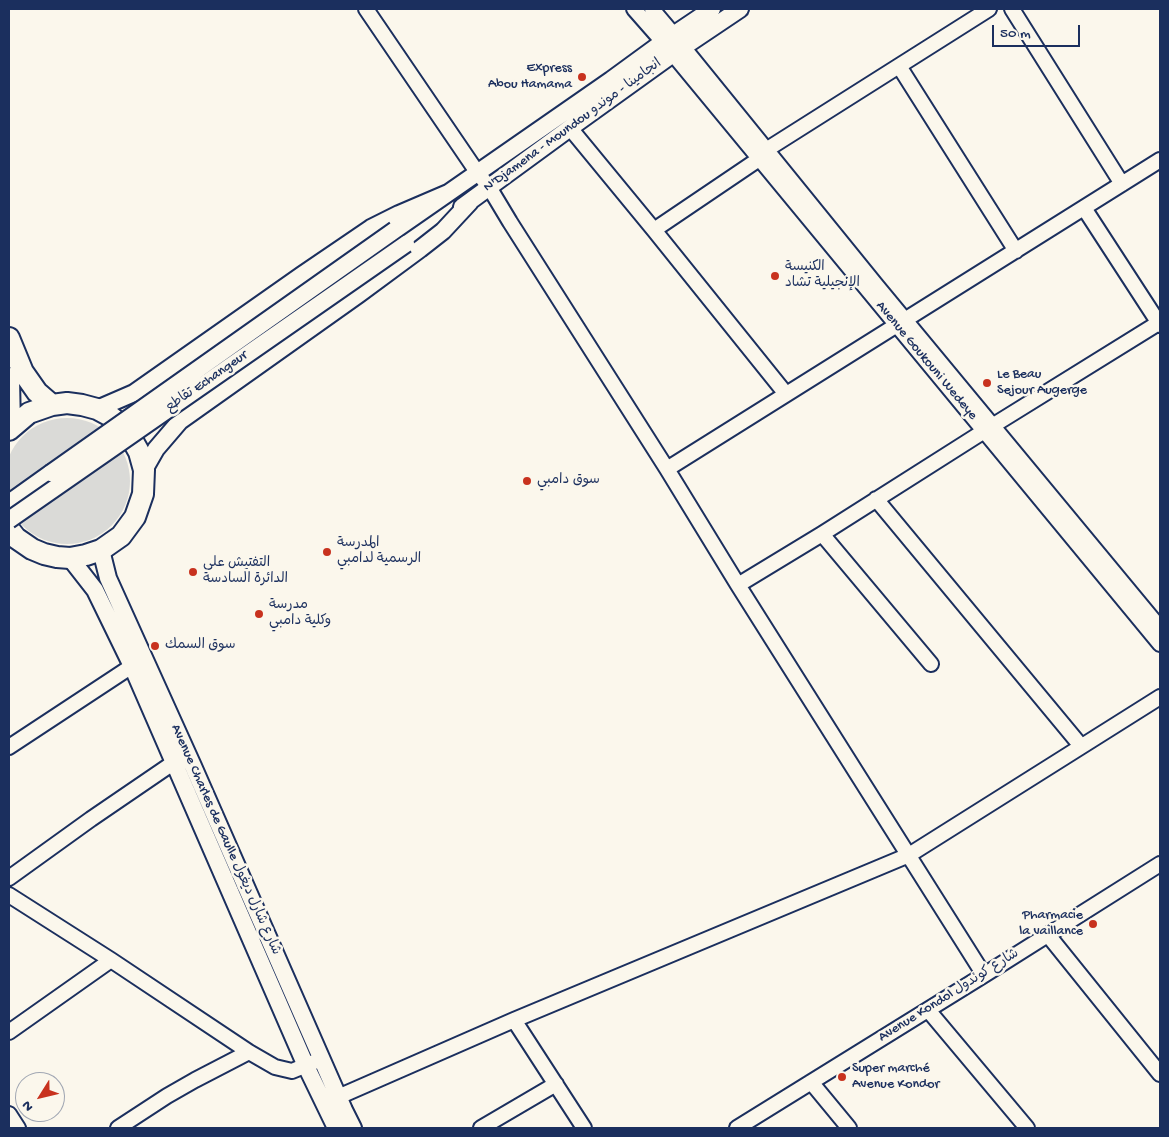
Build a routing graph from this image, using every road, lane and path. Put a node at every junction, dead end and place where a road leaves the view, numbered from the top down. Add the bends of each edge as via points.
1 (366, 9) edge
2 (634, 9) edge
3 (652, 9) edge
4 (712, 9) edge
5 (740, 9) edge
6 (989, 9) edge
7 (1012, 9) edge
8 (673, 45) junction
9 (899, 66) junction
10 (570, 128) junction
11 (762, 155) junction
12 (1160, 160) edge
13 (477, 172) junction
14 (1122, 184) junction
15 (489, 187) junction
16 (448, 193) junction
17 (470, 202) junction
18 (1084, 208) junction
19 (654, 230) junction
20 (406, 244) joint
21 (1016, 251) junction
22 (901, 323) junction
23 (1160, 323) edge
24 (9, 338) edge
25 (9, 378) edge
26 (786, 394) junction
27 (52, 405) junction
28 (97, 410) junction
29 (988, 428) junction
30 (9, 429) edge
31 (667, 469) junction
32 (144, 470) junction
33 (876, 500) junction
34 (9, 503) edge
35 (9, 520) edge
36 (9, 529) edge
37 (822, 534) junction
38 (32, 548) junction
39 (101, 550) junction
40 (9, 552) edge
41 (70, 558) junction
42 (738, 585) junction
43 (1160, 628) edge
44 (1160, 644) edge
45 (931, 664) dead end
46 (132, 666) junction
47 (153, 695) junction
48 (1160, 697) edge
49 (1081, 746) junction
50 (9, 747) edge
51 (173, 763) junction
52 (909, 855) junction
53 (1160, 864) edge
54 (9, 878) edge
55 (234, 879) junction
56 (9, 895) edge
57 (1048, 935) junction
58 (111, 960) junction
59 (984, 975) junction
60 (928, 1010) junction
61 (514, 1020) junction
62 (9, 1032) edge
63 (249, 1052) junction
64 (322, 1059) junction
65 (306, 1066) junction
66 (1160, 1074) edge
67 (811, 1082) junction
68 (556, 1084) junction
69 (338, 1097) junction
70 (9, 1114) edge
71 (18, 1128) edge
72 (118, 1128) edge
73 (336, 1128) edge
74 (353, 1128) edge
75 (481, 1128) edge
76 (584, 1128) edge
77 (737, 1128) edge
78 (849, 1128) edge
79 (1027, 1128) edge

1 - 13 street
2 - 8 street
3 - 8 street
4 - 8 main road
5 - 8 main road, N'Djamena - Moundou انجامينا - موندو
6 - 9 street
7 - 14 street
8 - 10 main road, N'Djamena - Moundou انجامينا - موندو
8 - 11 street, Avenue Goukouni Wedeye
8 - 13 main road
9 - 11 street
9 - 21 street
10 - 15 main road, N'Djamena - Moundou انجامينا - موندو
10 - 19 street
11 - 19 street
11 - 22 street, Avenue Goukouni Wedeye
12 - 14 street
13 - 15 street
13 - 16 main road
14 - 18 street
15 - 17 main road, N'Djamena - Moundou انجامينا - موندو
15 - 31 street
16 - 28 main road via 371,228 134,393
16 - 34 main road, bridge
17 - 20 main road, N'Djamena - Moundou انجامينا - موندو
17 - 32 main road via 443,231 180,421 156,448
18 - 21 street
18 - 23 street
19 - 26 street
20 - 35 main road, تقاطع Echangeur, bridge
21 - 22 street
22 - 26 street
22 - 29 street, Avenue Goukouni Wedeye
23 - 29 street
24 - 27 highway via 23,372 37,392
25 - 30 highway
26 - 31 street
27 - 28 highway via 67,403
27 - 30 highway via 29,413
28 - 32 highway via 110,416 130,436
29 - 33 street
29 - 43 street, Avenue Goukouni Wedeye
29 - 44 street, Avenue Goukouni Wedeye
31 - 42 street
32 - 39 highway via 143,494 136,517 121,536
33 - 37 street
33 - 49 street
36 - 38 highway
37 - 42 street
37 - 45 street
38 - 40 highway
38 - 41 highway
39 - 41 highway
39 - 47 main road, Avenue Charles de Gaulle شارع شارل ديغول via 108,578
41 - 46 main road, Avenue Charles de Gaulle شارع شارل ديغول via 95,590
42 - 52 street
46 - 47 main road, Avenue Charles de Gaulle شارع شارل ديغول
46 - 50 street
47 - 51 main road, Avenue Charles de Gaulle شارع شارل ديغول
47 - 55 main road, Avenue Charles de Gaulle شارع شارل ديغول
48 - 49 street
49 - 52 street
51 - 54 street
51 - 55 main road, Avenue Charles de Gaulle شارع شارل ديغول
52 - 59 street
52 - 61 street
53 - 57 street, Avenue Kondol شارع كوندول
55 - 64 main road, Avenue Charles de Gaulle شارع شارل ديغول
55 - 65 main road, Avenue Charles de Gaulle شارع شارل ديغول
56 - 58 street
57 - 59 street, Avenue Kondol شارع كوندول
57 - 66 street
58 - 62 street
58 - 63 street
59 - 60 street, Avenue Kondol شارع كوندول
60 - 67 street, Avenue Kondol شارع كوندول
60 - 79 street
61 - 68 street
61 - 69 street
63 - 65 street via 292,1071
63 - 72 street via 167,1096
64 - 65 street
64 - 69 main road, Avenue Charles de Gaulle شارع شارل ديغول
65 - 73 main road, Avenue Charles de Gaulle شارع شارل ديغول
67 - 77 street, Avenue Kondol شارع كوندول
67 - 78 street
68 - 75 street
68 - 76 street
69 - 74 main road, Avenue Charles de Gaulle شارع شارل ديغول
70 - 71 street

